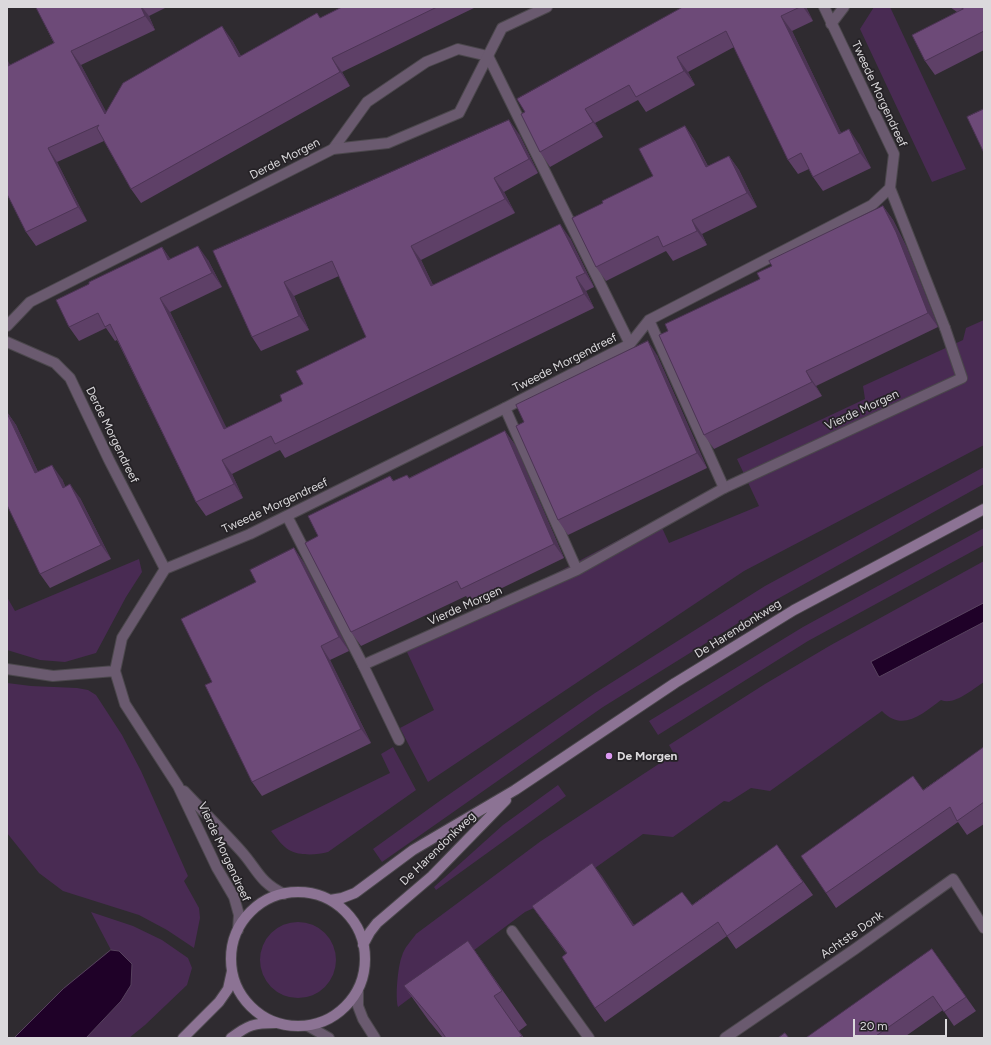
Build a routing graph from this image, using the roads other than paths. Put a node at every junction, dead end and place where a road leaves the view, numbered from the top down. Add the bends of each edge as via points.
1 (547, 7) edge
2 (824, 7) edge
3 (844, 7) edge
4 (831, 24) junction
5 (488, 56) junction
6 (333, 149) junction
7 (890, 188) junction
8 (649, 320) junction
9 (7, 326) edge
10 (7, 342) edge
11 (630, 344) junction
12 (505, 408) junction
13 (724, 488) junction
14 (984, 509) edge
15 (287, 516) junction
16 (165, 569) junction
17 (577, 570) junction
18 (363, 665) junction
19 (7, 669) edge
20 (115, 671) junction
21 (398, 740) dead end
22 (178, 786) junction
23 (515, 790) junction
24 (284, 894) junction
25 (330, 900) junction
26 (982, 921) edge
27 (238, 930) junction
28 (512, 931) dead end
29 (363, 945) junction
30 (232, 971) junction
31 (358, 990) junction
32 (275, 1023) junction
33 (308, 1026) junction
34 (183, 1038) edge
35 (231, 1038) edge
36 (329, 1038) edge
37 (375, 1038) edge
38 (589, 1038) edge
39 (725, 1038) edge

1 - 5 street, Derde Morgen via 502,28
2 - 4 street, Tweede Morgendreef
3 - 4 street
4 - 7 street, Tweede Morgendreef via 894,154
5 - 6 street via 458,49 426,62 367,102
5 - 6 street, Derde Morgen via 460,113 388,143
5 - 11 street
6 - 9 street, Derde Morgen via 30,302
7 - 8 street, Tweede Morgendreef via 872,205
7 - 13 street, Vierde Morgen via 962,378
8 - 11 street, Tweede Morgendreef
8 - 13 street
10 - 16 street, Derde Morgendreef via 55,363 70,378
11 - 12 street, Tweede Morgendreef
12 - 15 street, Tweede Morgendreef
12 - 17 street
13 - 17 street, Vierde Morgen
14 - 23 main road, De Harendonkweg via 794,610 675,683
15 - 16 street, Tweede Morgendreef
15 - 18 street
16 - 20 street, Vierde Morgendreef via 122,638
17 - 18 street, Vierde Morgen
18 - 21 street
19 - 20 street via 53,676
20 - 22 street, Vierde Morgendreef via 124,704
22 - 24 street, Vierde Morgendreef via 242,852 261,878
22 - 27 street, Vierde Morgendreef via 217,868 234,897 239,915
23 - 25 main road, De Harendonkweg via 413,850 355,893
23 - 29 main road, De Harendonkweg via 432,876 377,923
24 - 25 main road via 300,892
24 - 27 main road via 257,906
25 - 29 main road via 351,919 359,931
26 - 39 street, Achtste Donk via 953,879
27 - 30 main road via 232,950
28 - 38 street
29 - 31 main road via 365,960
30 - 32 main road via 240,993 255,1011
30 - 34 main road via 228,989 219,1002
31 - 33 main road via 337,1014 323,1022
31 - 37 street via 358,1006
32 - 33 main road
32 - 35 main road via 258,1023 242,1029
33 - 36 street

